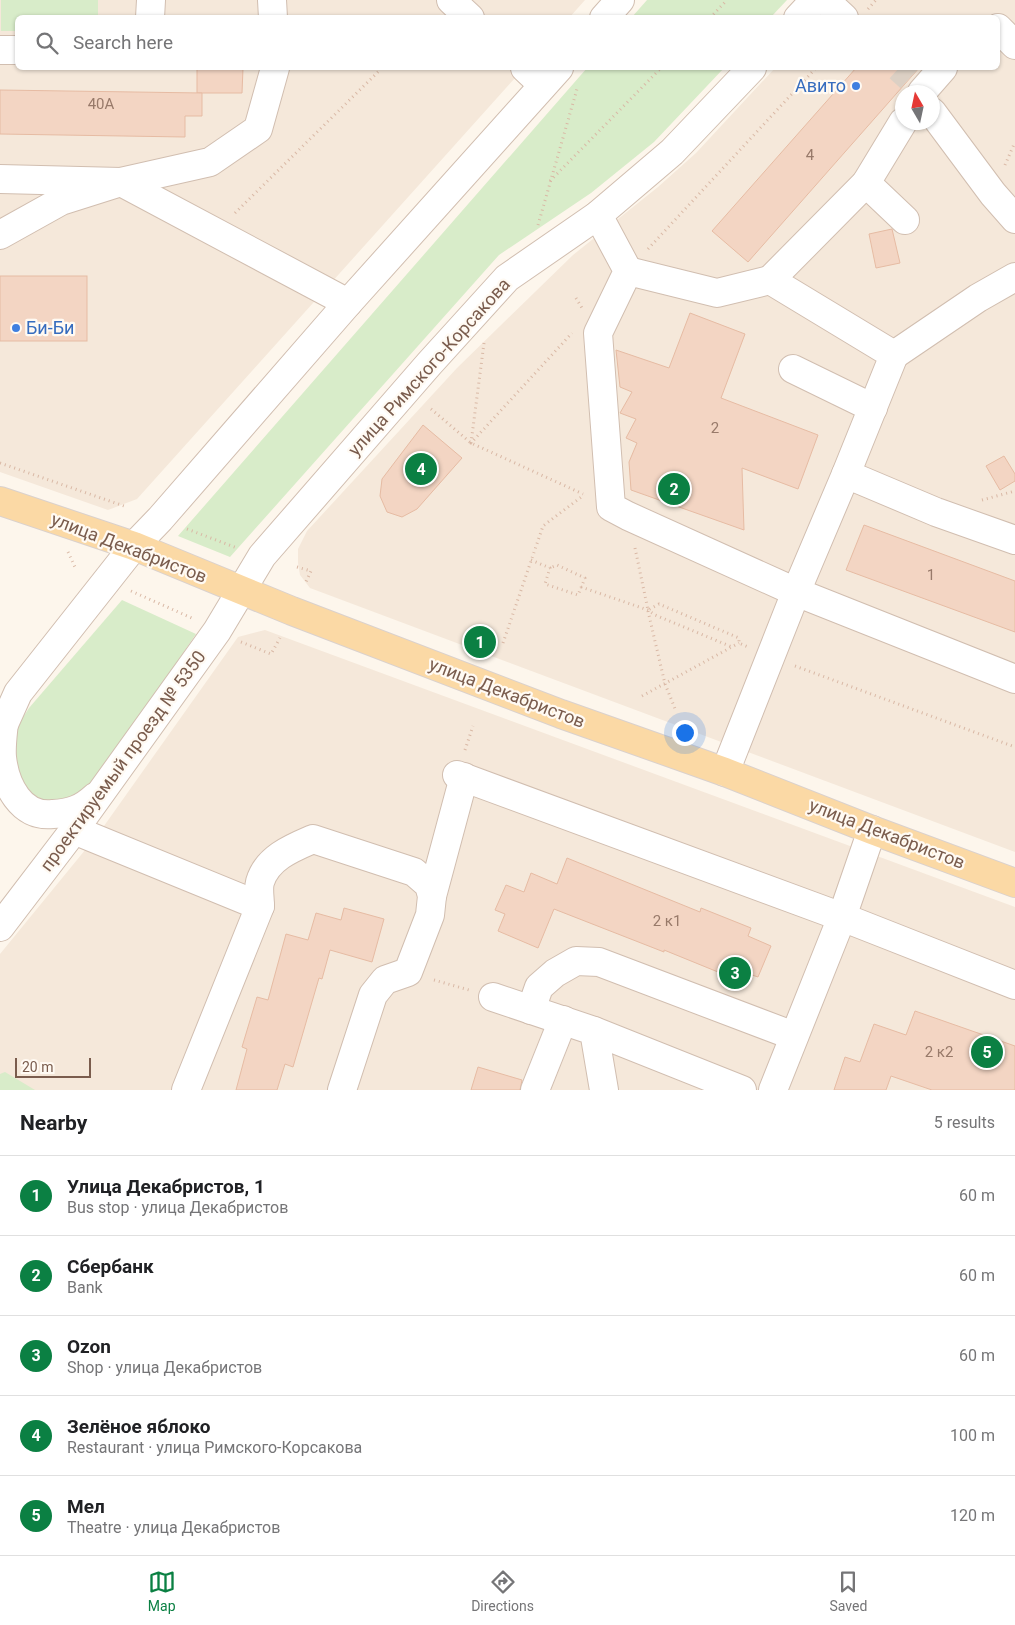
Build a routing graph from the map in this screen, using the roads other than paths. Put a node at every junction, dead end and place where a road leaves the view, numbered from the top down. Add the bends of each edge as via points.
1 (151, 0) edge
2 (272, 0) edge
3 (451, 0) edge
4 (620, 0) edge
5 (815, 0) edge
6 (825, 0) edge
7 (150, 15) edge
8 (273, 15) edge
9 (467, 15) edge
10 (607, 15) edge
11 (801, 15) edge
12 (841, 15) edge
13 (1000, 30) edge
14 (1015, 45) edge
15 (0, 50) edge
16 (15, 50) edge
17 (274, 70) edge
18 (750, 70) edge
19 (941, 70) edge
20 (552, 76) edge
21 (929, 85) edge
22 (940, 119) edge
23 (898, 130) edge
24 (0, 179) edge
25 (121, 182) junction
26 (866, 183) junction
27 (598, 215) junction
28 (1015, 219) edge
29 (905, 220) dead end
30 (0, 235) edge
31 (628, 271) junction
32 (1015, 276) edge
33 (770, 280) junction
34 (348, 303) junction
35 (894, 355) junction
36 (793, 370) dead end
37 (873, 408) junction
38 (846, 474) junction
39 (0, 501) edge
40 (1015, 540) edge
41 (134, 546) junction
42 (241, 591) junction
43 (796, 592) junction
44 (1015, 679) edge
45 (2, 727) edge
46 (726, 772) junction
47 (103, 790) junction
48 (74, 830) junction
49 (872, 830) junction
50 (1015, 883) edge
51 (432, 896) junction
52 (260, 906) junction
53 (842, 917) junction
54 (0, 927) edge
55 (1015, 985) edge
56 (493, 997) road end
57 (531, 1010) junction
58 (563, 1020) junction
59 (594, 1030) junction
60 (794, 1036) junction
61 (186, 1090) edge
62 (342, 1090) edge
63 (535, 1090) edge
64 (604, 1090) edge
65 (742, 1090) edge
66 (773, 1090) edge

1 - 7 street
2 - 8 street
3 - 9 street
4 - 10 street
5 - 11 street
6 - 12 street
13 - 14 street
15 - 16 street
17 - 25 street via 258,129 210,162
18 - 27 street, улица Римского-Корсакова via 672,152
19 - 21 street
20 - 34 street
22 - 28 street via 993,194
23 - 26 street
24 - 25 street
25 - 30 street via 61,201
25 - 34 street
26 - 29 street
26 - 33 street
27 - 31 street
27 - 42 street, улица Римского-Корсакова via 507,278 262,556
31 - 33 street via 717,293
31 - 43 street via 598,333 611,507
32 - 35 street
33 - 35 street
34 - 41 street
35 - 37 street
36 - 37 street
37 - 38 street
38 - 40 street via 936,512
38 - 43 street
39 - 41 main road, улица Декабристов
41 - 42 main road, улица Декабристов
41 - 45 street via 18,693
42 - 46 main road, улица Декабристов via 562,714
42 - 47 street, проектируемый проезд № 5350 via 217,631
43 - 44 street
43 - 46 street
45 - 47 street via 6,778 16,798 27,809 44,815 66,813 84,807
46 - 49 main road, улица Декабристов
47 - 48 street, проектируемый проезд № 5350
48 - 52 street
48 - 54 street, проектируемый проезд № 5350
49 - 50 main road, улица Декабристов
49 - 53 street
51 - 52 street via 429,885 414,872 313,840 278,857 267,868 260,883
51 - 53 street via 460,776
51 - 62 street via 430,915 408,972 385,980 373,995
52 - 61 street
53 - 55 street
53 - 60 street
56 - 57 street
57 - 58 street
57 - 60 street via 539,987 555,973 576,961 599,962
58 - 59 street
58 - 63 street
59 - 64 street
59 - 65 street
60 - 66 street

